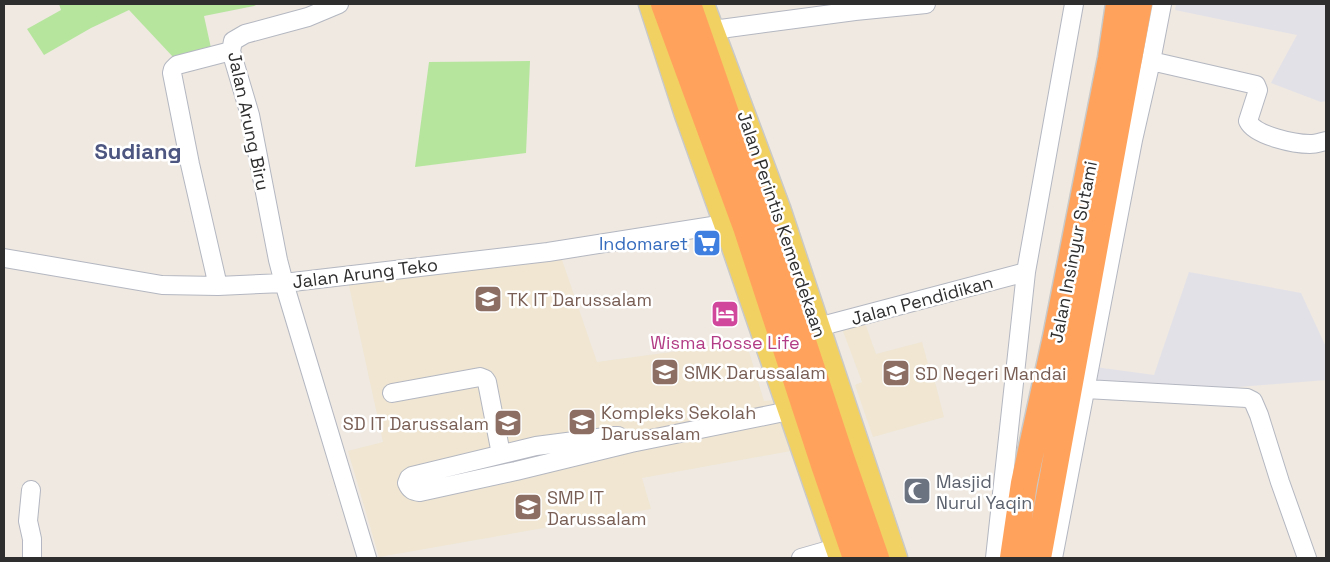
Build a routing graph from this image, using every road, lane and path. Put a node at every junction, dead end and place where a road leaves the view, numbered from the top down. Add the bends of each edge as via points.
1 (339, 4) edge
2 (650, 4) edge
3 (664, 4) edge
4 (688, 4) edge
5 (703, 4) edge
6 (926, 4) edge
7 (1074, 4) edge
8 (1119, 4) edge
9 (1139, 4) edge
10 (1162, 4) edge
11 (855, 7) edge
12 (713, 30) junction
13 (231, 51) junction
14 (1151, 61) junction
15 (1326, 141) edge
16 (725, 224) junction
17 (4, 258) edge
18 (1026, 272) junction
19 (284, 283) junction
20 (218, 286) junction
21 (818, 327) junction
22 (1086, 388) junction
23 (392, 393) dead end
24 (789, 411) junction
25 (631, 443) junction
26 (507, 452) junction
27 (516, 471) junction
28 (31, 490) dead end
29 (844, 555) edge
30 (32, 558) edge
31 (368, 558) edge
32 (801, 558) edge
33 (876, 558) edge
34 (896, 558) edge
35 (995, 558) edge
36 (1013, 558) edge
37 (1038, 558) edge
38 (1053, 558) edge
39 (1307, 558) edge

1 - 13 street, Jalan Arung Biru via 308,17 246,34 233,41
2 - 16 main road
3 - 29 highway, Jalan Perintis Kemerdekaan via 746,227
4 - 33 highway, Jalan Perintis Kemerdekaan
5 - 12 main road, Jalan Perintis Kemerdekaan
6 - 11 street
7 - 18 street
8 - 36 highway, Jalan Insinyur Sutami via 1083,203 1024,484
9 - 37 highway, Jalan Insinyur Sutami
10 - 14 street
11 - 12 street
12 - 21 main road, Jalan Perintis Kemerdekaan via 779,208
13 - 19 street, Jalan Arung Biru via 250,115
13 - 20 street via 177,65 172,73
14 - 15 street via 1256,85 1258,90 1248,121 1251,126 1288,141 1309,144
14 - 22 street
16 - 19 street, Jalan Arung Teko via 548,252
16 - 24 main road
17 - 20 street, Jalan Arung Teko via 162,285
18 - 21 street, Jalan Pendidikan
18 - 35 street
19 - 20 street, Jalan Arung Teko
19 - 31 street, Jalan Arung Biru
21 - 34 main road, Jalan Perintis Kemerdekaan
22 - 38 street
22 - 39 street via 1247,398 1253,401
23 - 26 street via 485,378
24 - 25 street
24 - 29 main road
25 - 26 street via 613,436
25 - 27 street
26 - 27 street
26 - 27 street via 412,476 407,483 413,491 420,492
28 - 30 street via 28,521
29 - 32 street

